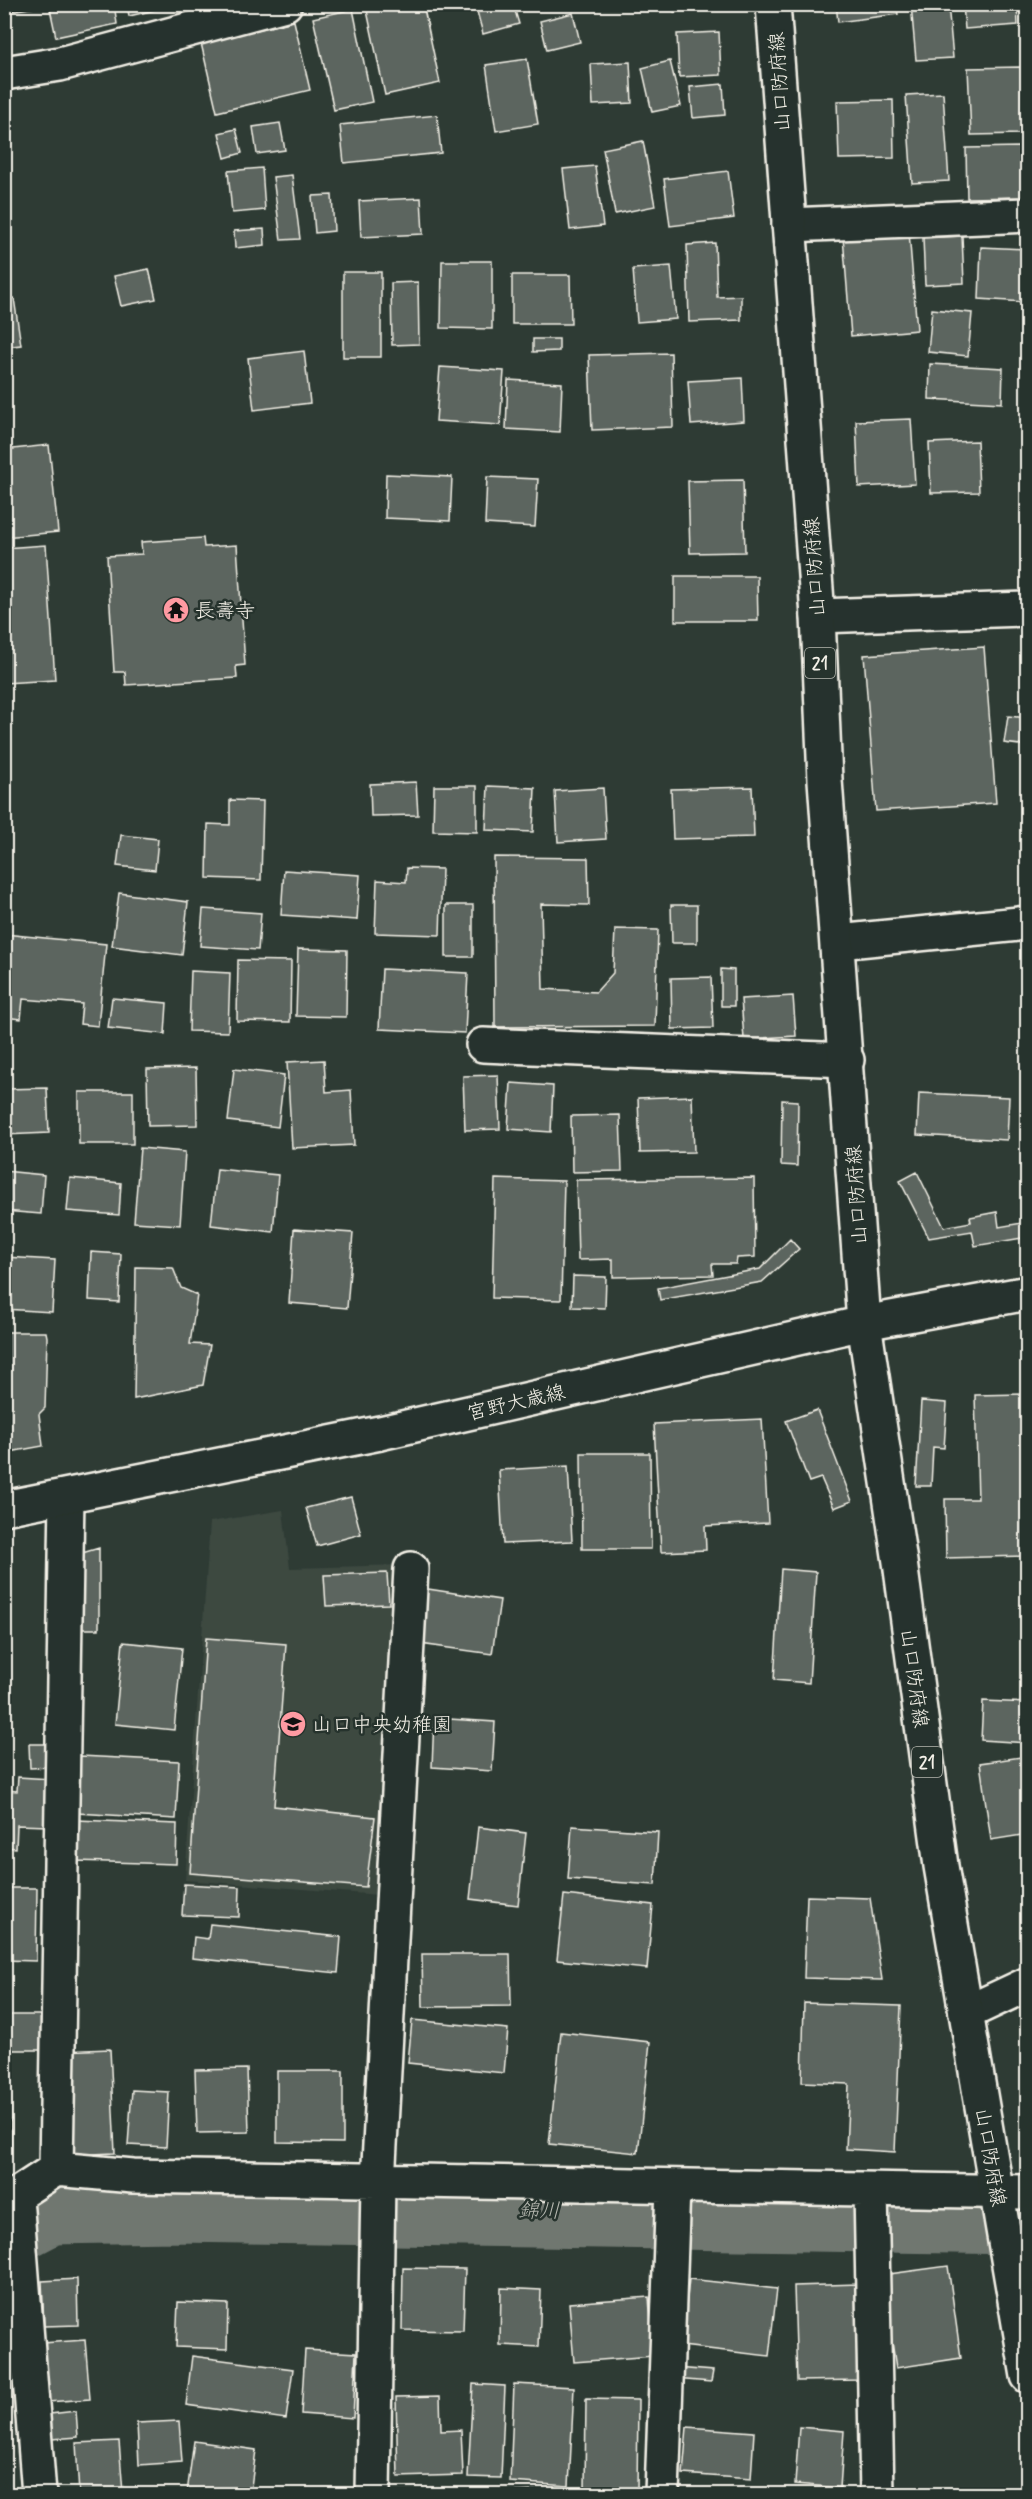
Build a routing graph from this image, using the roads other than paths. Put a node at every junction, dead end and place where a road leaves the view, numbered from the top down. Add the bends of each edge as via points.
1 (285, 4) edge
2 (773, 4) edge
3 (4, 73) edge
4 (1028, 215) edge
5 (789, 225) junction
6 (1028, 609) edge
7 (818, 616) junction
8 (1028, 923) edge
9 (837, 942) junction
10 (483, 1046) dead end
11 (847, 1060) junction
12 (1028, 1293) edge
13 (864, 1323) junction
14 (68, 1496) junction
15 (4, 1508) edge
16 (411, 1569) dead end
17 (1028, 1984) edge
18 (966, 2013) junction
19 (56, 2169) junction
20 (378, 2182) junction
21 (673, 2187) junction
22 (871, 2190) junction
23 (1008, 2195) edge
24 (10, 2201) edge
25 (1028, 2376) edge
26 (39, 2494) edge
27 (373, 2494) edge
28 (662, 2494) edge
29 (878, 2494) edge

1 - 3 street via 60,64
2 - 5 street, 山口防府線 / 21
4 - 5 street
5 - 7 street, 山口防府線 / 21
6 - 7 street
7 - 9 street, 山口防府線 / 21
8 - 9 street
9 - 11 street, 山口防府線 / 21
10 - 11 street
11 - 13 street, 山口防府線 / 21
12 - 13 street, 宮野大歳線
13 - 14 street, 宮野大歳線 via 380,1433
13 - 18 street, 山口防府線 / 21 via 941,1866
14 - 15 street, 宮野大歳線
14 - 19 street
16 - 20 street
17 - 18 street
18 - 23 street, 山口防府線 / 21
19 - 20 street via 133,2176
19 - 24 street
20 - 21 street
20 - 27 street
21 - 22 street
21 - 28 street
22 - 23 street
22 - 29 street
23 - 25 street, 山口防府線 / 21 via 1006,2244
24 - 26 street via 22,2254

